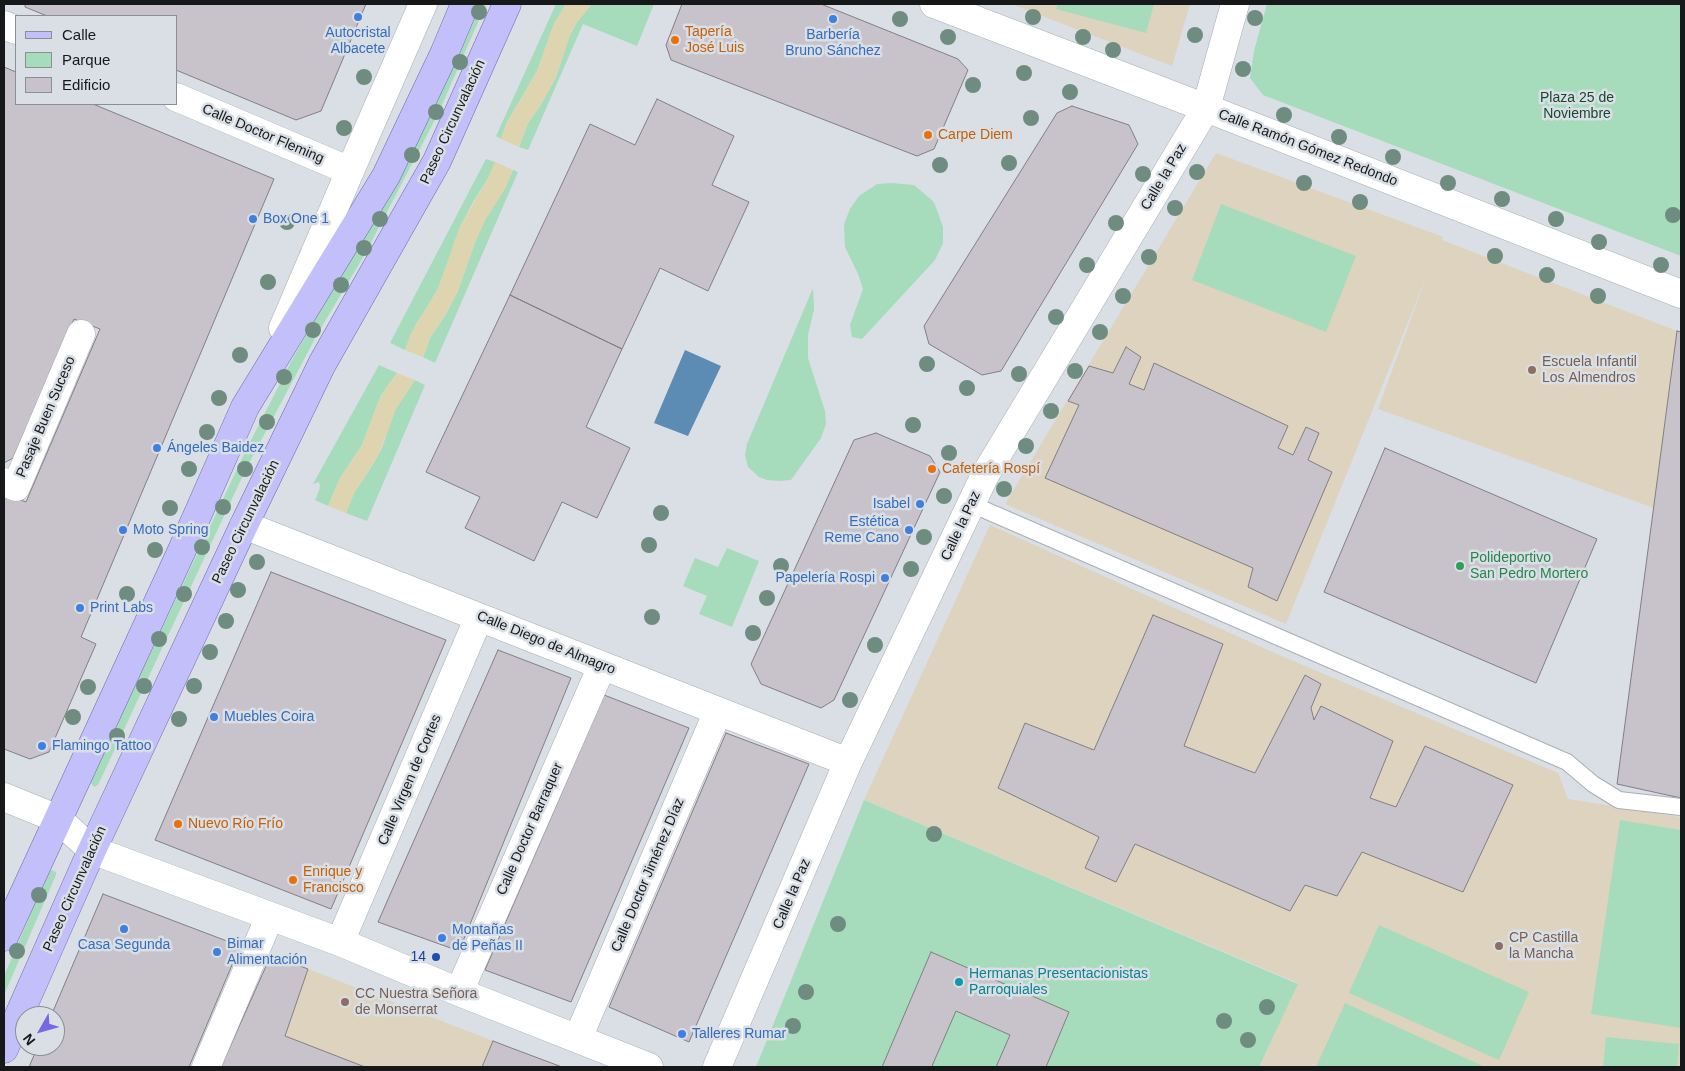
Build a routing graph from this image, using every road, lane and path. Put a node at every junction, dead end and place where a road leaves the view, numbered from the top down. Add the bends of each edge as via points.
1 (423, 4) edge
2 (465, 4) edge
3 (507, 4) edge
4 (934, 4) edge
5 (1235, 4) edge
6 (178, 98) edge
7 (1206, 108) junction
8 (350, 171) junction
9 (1681, 294) edge
10 (81, 334) dead end
11 (245, 407) junction
12 (4, 482) edge
13 (971, 504) junction
14 (244, 525) junction
15 (479, 617) junction
16 (602, 666) junction
17 (718, 711) junction
18 (848, 762) junction
19 (4, 797) edge
20 (1681, 807) edge
21 (58, 819) junction
22 (92, 850) junction
23 (270, 916) junction
24 (4, 937) edge
25 (340, 942) junction
26 (459, 992) junction
27 (578, 1038) junction
28 (4, 1050) edge
29 (206, 1067) edge
30 (649, 1067) edge
31 (717, 1067) edge

1 - 8 street
2 - 11 main road via 386,176
3 - 14 main road, Paseo Circunvalación via 438,161 322,364
4 - 7 street, Calle Ramón Gómez Redondo
5 - 7 street, Calle la Paz
6 - 8 street, Calle Doctor Fleming
7 - 9 street, Calle Ramón Gómez Redondo
7 - 13 street, Calle la Paz via 984,476
8 - 11 street via 268,364
10 - 12 street, Pasaje Buen Suceso via 16,488
11 - 21 main road
13 - 18 street, Calle la Paz
13 - 20 lane via 1567,762 1619,800
14 - 15 street, Calle Diego de Almagro
14 - 22 main road, Paseo Circunvalación
15 - 16 street, Calle Diego de Almagro
15 - 25 street, Calle Virgen de Cortes
16 - 17 street, Calle Diego de Almagro
16 - 26 street, Calle Doctor Barraquer
17 - 18 street, Calle Diego de Almagro
17 - 27 street, Calle Doctor Jiménez Díaz
18 - 31 street, Calle la Paz
19 - 21 street
21 - 22 street
21 - 24 main road
22 - 23 street
22 - 28 main road, Paseo Circunvalación
23 - 25 street
23 - 29 street
25 - 26 street
26 - 27 street
27 - 30 street

